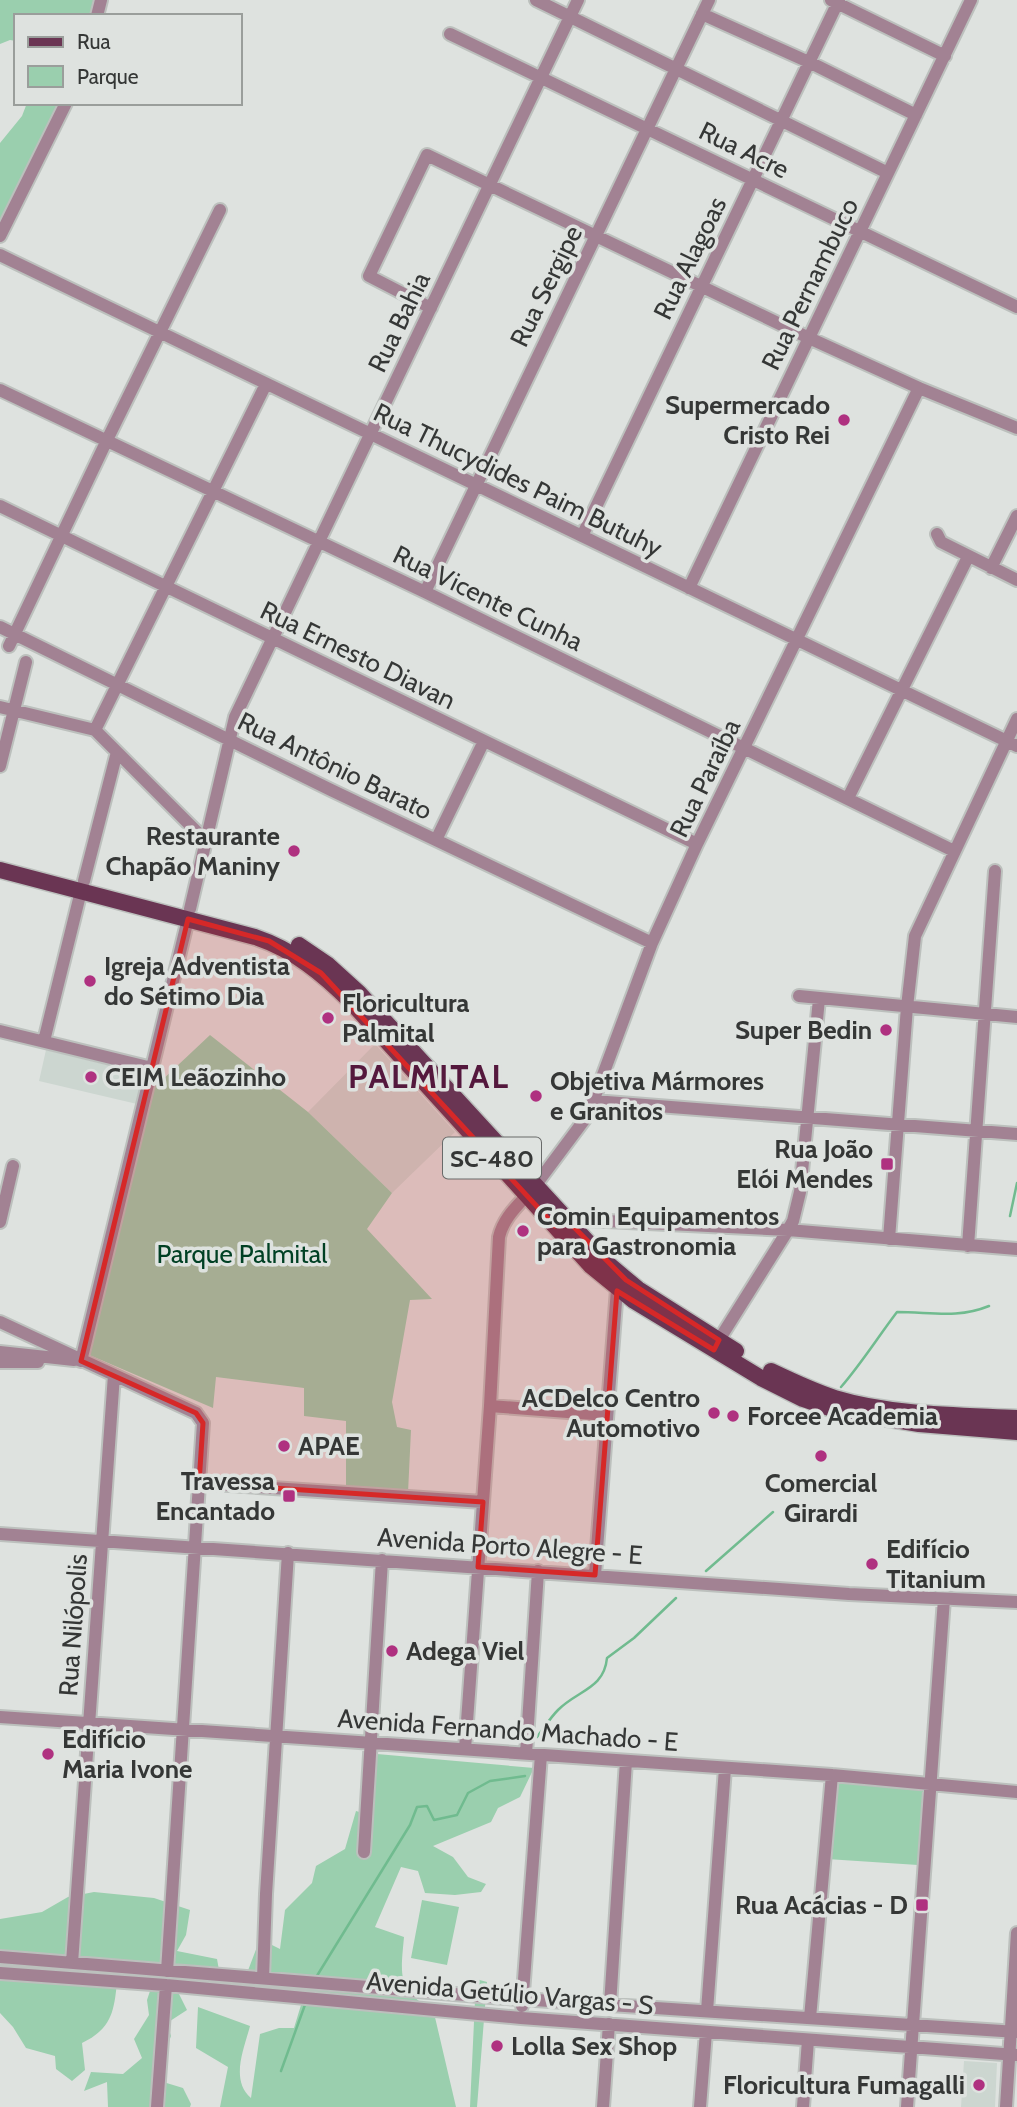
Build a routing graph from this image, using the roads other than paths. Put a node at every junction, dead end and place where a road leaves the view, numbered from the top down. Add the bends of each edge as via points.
1 (537, 0) edge
2 (578, 0) edge
3 (709, 0) edge
4 (971, 0) edge
5 (836, 1) edge
6 (702, 14) junction
7 (570, 17) junction
8 (450, 34) dead end
9 (945, 56) junction
10 (811, 63) junction
11 (676, 69) junction
12 (541, 76) junction
13 (65, 105) edge
14 (916, 115) junction
15 (781, 120) junction
16 (647, 127) junction
17 (888, 173) junction
18 (752, 180) junction
19 (490, 184) junction
20 (220, 209) dead end
21 (860, 232) junction
22 (596, 235) junction
23 (0, 236) edge
24 (0, 255) edge
25 (701, 287) junction
26 (1017, 307) edge
27 (431, 308) junction
28 (160, 332) junction
29 (809, 338) junction
30 (266, 384) junction
31 (919, 388) junction
32 (0, 390) edge
33 (1017, 428) edge
34 (370, 434) junction
35 (107, 439) junction
36 (477, 485) junction
37 (212, 491) junction
38 (0, 506) edge
39 (1017, 516) edge
40 (937, 534) dead end
41 (582, 536) junction
42 (61, 537) junction
43 (318, 541) junction
44 (968, 557) junction
45 (991, 568) junction
46 (1017, 580) edge
47 (689, 587) junction
48 (166, 588) junction
49 (425, 592) junction
50 (0, 627) edge
51 (272, 638) junction
52 (12, 639) junction
53 (796, 639) junction
54 (26, 662) dead end
55 (118, 685) junction
56 (902, 691) junction
57 (0, 707) edge
58 (14, 710) junction
59 (1017, 719) edge
60 (95, 730) junction
61 (230, 741) junction
62 (484, 741) junction
63 (1012, 743) edge
64 (744, 747) junction
65 (117, 752) junction
66 (0, 765) edge
67 (848, 798) junction
68 (436, 840) junction
69 (206, 841) junction
70 (697, 845) junction
71 (954, 851) junction
72 (0, 861) edge
73 (0, 870) edge
74 (995, 871) dead end
75 (83, 886) junction
76 (189, 914) junction
77 (652, 943) junction
78 (799, 996) dead end
79 (819, 999) junction
80 (907, 1007) junction
81 (984, 1014) junction
82 (1017, 1017) edge
83 (0, 1031) edge
84 (44, 1041) junction
85 (152, 1068) junction
86 (594, 1101) junction
87 (806, 1118) junction
88 (897, 1125) junction
89 (976, 1131) junction
90 (1017, 1134) edge
91 (13, 1166) dead end
92 (531, 1191) junction
93 (0, 1222) edge
94 (560, 1223) junction
95 (788, 1230) junction
96 (889, 1239) junction
97 (968, 1246) junction
98 (1017, 1249) edge
99 (617, 1289) junction
100 (0, 1322) edge
101 (37, 1338) junction
102 (716, 1345) junction
103 (0, 1352) edge
104 (32, 1356) junction
105 (81, 1361) junction
106 (0, 1362) edge
107 (114, 1375) junction
108 (490, 1406) junction
109 (607, 1415) junction
110 (1017, 1418) edge
111 (1017, 1432) edge
112 (199, 1483) junction
113 (483, 1502) junction
114 (0, 1534) edge
115 (102, 1541) junction
116 (195, 1547) junction
117 (288, 1553) junction
118 (382, 1560) junction
119 (478, 1567) junction
120 (538, 1571) junction
121 (595, 1575) junction
122 (944, 1599) junction
123 (1017, 1602) edge
124 (0, 1717) edge
125 (89, 1723) junction
126 (184, 1730) junction
127 (276, 1736) junction
128 (371, 1743) junction
129 (464, 1749) junction
130 (526, 1754) junction
131 (541, 1755) junction
132 (626, 1761) junction
133 (724, 1768) junction
134 (832, 1774) junction
135 (930, 1783) junction
136 (1015, 1790) edge
137 (364, 1852) dead end
138 (1017, 1933) edge
139 (0, 1957) edge
140 (72, 1963) junction
141 (167, 1970) junction
142 (0, 1973) edge
143 (263, 1978) junction
144 (166, 1985) junction
145 (522, 1999) junction
146 (610, 2005) junction
147 (707, 2011) junction
148 (521, 2018) junction
149 (810, 2018) junction
150 (609, 2024) junction
151 (912, 2025) junction
152 (706, 2032) junction
153 (1013, 2032) edge
154 (808, 2040) junction
155 (911, 2048) junction
156 (1013, 2054) edge
157 (157, 2107) edge
158 (603, 2107) edge
159 (700, 2107) edge
160 (803, 2107) edge
161 (906, 2107) edge
162 (1006, 2107) edge

1 - 7 street
2 - 7 street, Rua Bahia
3 - 6 street, Rua Sergipe
4 - 9 street, Rua Pernambuco
5 - 9 street
5 - 10 street, Rua Alagoas
6 - 10 street
6 - 11 street, Rua Sergipe
7 - 11 street
7 - 12 street, Rua Bahia
8 - 12 street, Rua Acre
9 - 14 street, Rua Pernambuco
10 - 14 street
10 - 15 street, Rua Alagoas
11 - 15 street
11 - 16 street, Rua Sergipe
12 - 16 street, Rua Acre
12 - 19 street, Rua Bahia
13 - 23 street
14 - 17 street, Rua Pernambuco
15 - 17 street
15 - 18 street, Rua Alagoas
16 - 18 street, Rua Acre
16 - 22 street, Rua Sergipe
17 - 21 street, Rua Pernambuco
18 - 21 street, Rua Acre
18 - 25 street, Rua Alagoas
19 - 22 street
19 - 27 street, Rua Bahia
19 - 27 street via 427,155 369,276
20 - 28 street
21 - 26 street, Rua Acre
21 - 29 street, Rua Pernambuco
22 - 25 street
22 - 36 street, Rua Sergipe
24 - 28 street, Rua Thucydides Paim Butuhy
25 - 29 street
25 - 41 street, Rua Alagoas
27 - 34 street, Rua Bahia
28 - 30 street, Rua Thucydides Paim Butuhy
28 - 35 street
29 - 31 street
29 - 47 street, Rua Pernambuco
30 - 34 street, Rua Thucydides Paim Butuhy
30 - 37 street
31 - 33 street
31 - 53 street, Rua Paraíba
32 - 35 street, Rua Vicente Cunha
34 - 36 street, Rua Thucydides Paim Butuhy
34 - 43 street, Rua Bahia
35 - 37 street, Rua Vicente Cunha
35 - 42 street
36 - 41 street, Rua Thucydides Paim Butuhy
36 - 49 street, Rua Sergipe
37 - 43 street, Rua Vicente Cunha
37 - 48 street
38 - 42 street, Rua Ernesto Diavan
39 - 45 street
40 - 44 street via 941,542
41 - 47 street, Rua Thucydides Paim Butuhy
42 - 48 street, Rua Ernesto Diavan
42 - 52 street
43 - 49 street, Rua Vicente Cunha
43 - 51 street, Rua Bahia
44 - 45 street
44 - 56 street
45 - 46 street
47 - 53 street, Rua Thucydides Paim Butuhy
48 - 51 street, Rua Ernesto Diavan
48 - 55 street
49 - 64 street, Rua Vicente Cunha
50 - 52 street, Rua Antônio Barato
51 - 61 street, Rua Bahia via 235,717
51 - 62 street, Rua Ernesto Diavan
52 - 55 street, Rua Antônio Barato
53 - 56 street, Rua Thucydides Paim Butuhy
53 - 64 street, Rua Paraíba
54 - 58 street
55 - 60 street
55 - 61 street, Rua Antônio Barato
56 - 63 street, Rua Thucydides Paim Butuhy
56 - 67 street
57 - 58 street
58 - 60 street
58 - 66 street
59 - 63 street
60 - 65 street
61 - 68 street, Rua Antônio Barato
61 - 69 street, Rua Bahia
62 - 68 street
62 - 70 street, Rua Ernesto Diavan
63 - 71 street
64 - 67 street, Rua Vicente Cunha
64 - 70 street, Rua Paraíba
65 - 69 street
65 - 75 street
67 - 71 street, Rua Vicente Cunha
68 - 77 street, Rua Antônio Barato
69 - 76 street, Rua Bahia
70 - 77 street, Rua Paraíba
71 - 80 street via 915,936
72 - 75 main road, SC-480
73 - 75 main road, SC-480
74 - 81 street
75 - 76 main road, SC-480
75 - 84 street
76 - 85 street, Rua Bahia
76 - 92 main road, SC-480 via 285,949 321,973
77 - 86 street, Rua Paraíba
78 - 79 street
79 - 80 street
79 - 87 street
80 - 81 street
80 - 88 street
81 - 82 street
81 - 89 street
83 - 84 street
84 - 85 street
85 - 105 street, Rua Bahia
86 - 87 street
86 - 92 street, Rua Paraíba
87 - 88 street
87 - 95 street via 800,1192
88 - 89 street
88 - 96 street
89 - 90 street
89 - 97 street
91 - 93 street
92 - 94 main road, SC-480
92 - 108 street, Rua Paraíba via 508,1216 499,1237
94 - 95 street
94 - 99 main road, SC-480 via 591,1266
94 - 102 main road, SC-480 via 626,1280
95 - 96 street
95 - 102 street
96 - 97 street
97 - 98 street
99 - 102 main road, SC-480
99 - 109 street
100 - 101 street
101 - 104 street
101 - 105 street
102 - 110 main road, SC-480 via 838,1399
102 - 111 main road, SC-480 via 793,1394 835,1410 919,1424
103 - 104 street
104 - 105 street
105 - 106 street
105 - 107 street
107 - 112 street via 196,1413 203,1423
107 - 115 street, Rua Nilópolis
108 - 109 street
108 - 113 street, Rua Paraíba
109 - 121 street
112 - 113 street
112 - 116 street
113 - 119 street, Rua Paraíba
114 - 115 street, Avenida Porto Alegre - E
115 - 116 street, Avenida Porto Alegre - E
115 - 125 street, Rua Nilópolis
116 - 117 street, Avenida Porto Alegre - E
116 - 126 street
117 - 118 street, Avenida Porto Alegre - E
117 - 127 street
118 - 119 street, Avenida Porto Alegre - E
118 - 128 street
119 - 120 street, Avenida Porto Alegre - E
119 - 129 street, Rua Paraíba
120 - 121 street, Avenida Porto Alegre - E
120 - 130 street
121 - 122 street, Avenida Porto Alegre - E
122 - 123 street, Avenida Porto Alegre - E
122 - 135 street
124 - 125 street, Avenida Fernando Machado - E
125 - 126 street, Avenida Fernando Machado - E
125 - 140 street, Rua Nilópolis
126 - 127 street, Avenida Fernando Machado - E
126 - 141 street
127 - 128 street, Avenida Fernando Machado - E
127 - 143 street
128 - 129 street, Avenida Fernando Machado - E
128 - 137 street
129 - 130 street, Avenida Fernando Machado - E
130 - 131 street, Avenida Fernando Machado - E
131 - 132 street, Avenida Fernando Machado - E
131 - 145 street
132 - 133 street, Avenida Fernando Machado - E
132 - 146 street
133 - 134 street, Avenida Fernando Machado - E
133 - 147 street
134 - 135 street, Avenida Fernando Machado - E
134 - 149 street
135 - 136 street, Avenida Fernando Machado - E
135 - 151 street
138 - 153 street
139 - 140 street, Avenida Getúlio Vargas - S
140 - 141 street, Avenida Getúlio Vargas - S
141 - 143 street, Avenida Getúlio Vargas - S
142 - 144 street, Avenida Getúlio Vargas - S
143 - 145 street, Avenida Getúlio Vargas - S
144 - 148 street, Avenida Getúlio Vargas - S
144 - 157 street
145 - 146 street, Avenida Getúlio Vargas - S
145 - 148 street
146 - 147 street, Avenida Getúlio Vargas - S
147 - 149 street, Avenida Getúlio Vargas - S
148 - 150 street, Avenida Getúlio Vargas - S
149 - 151 street, Avenida Getúlio Vargas - S
150 - 152 street, Avenida Getúlio Vargas - S
150 - 158 street
151 - 153 street, Avenida Getúlio Vargas - S
151 - 155 street
152 - 154 street, Avenida Getúlio Vargas - S
152 - 159 street
153 - 156 street
154 - 155 street, Avenida Getúlio Vargas - S
154 - 160 street
155 - 156 street, Avenida Getúlio Vargas - S
155 - 161 street
156 - 162 street

